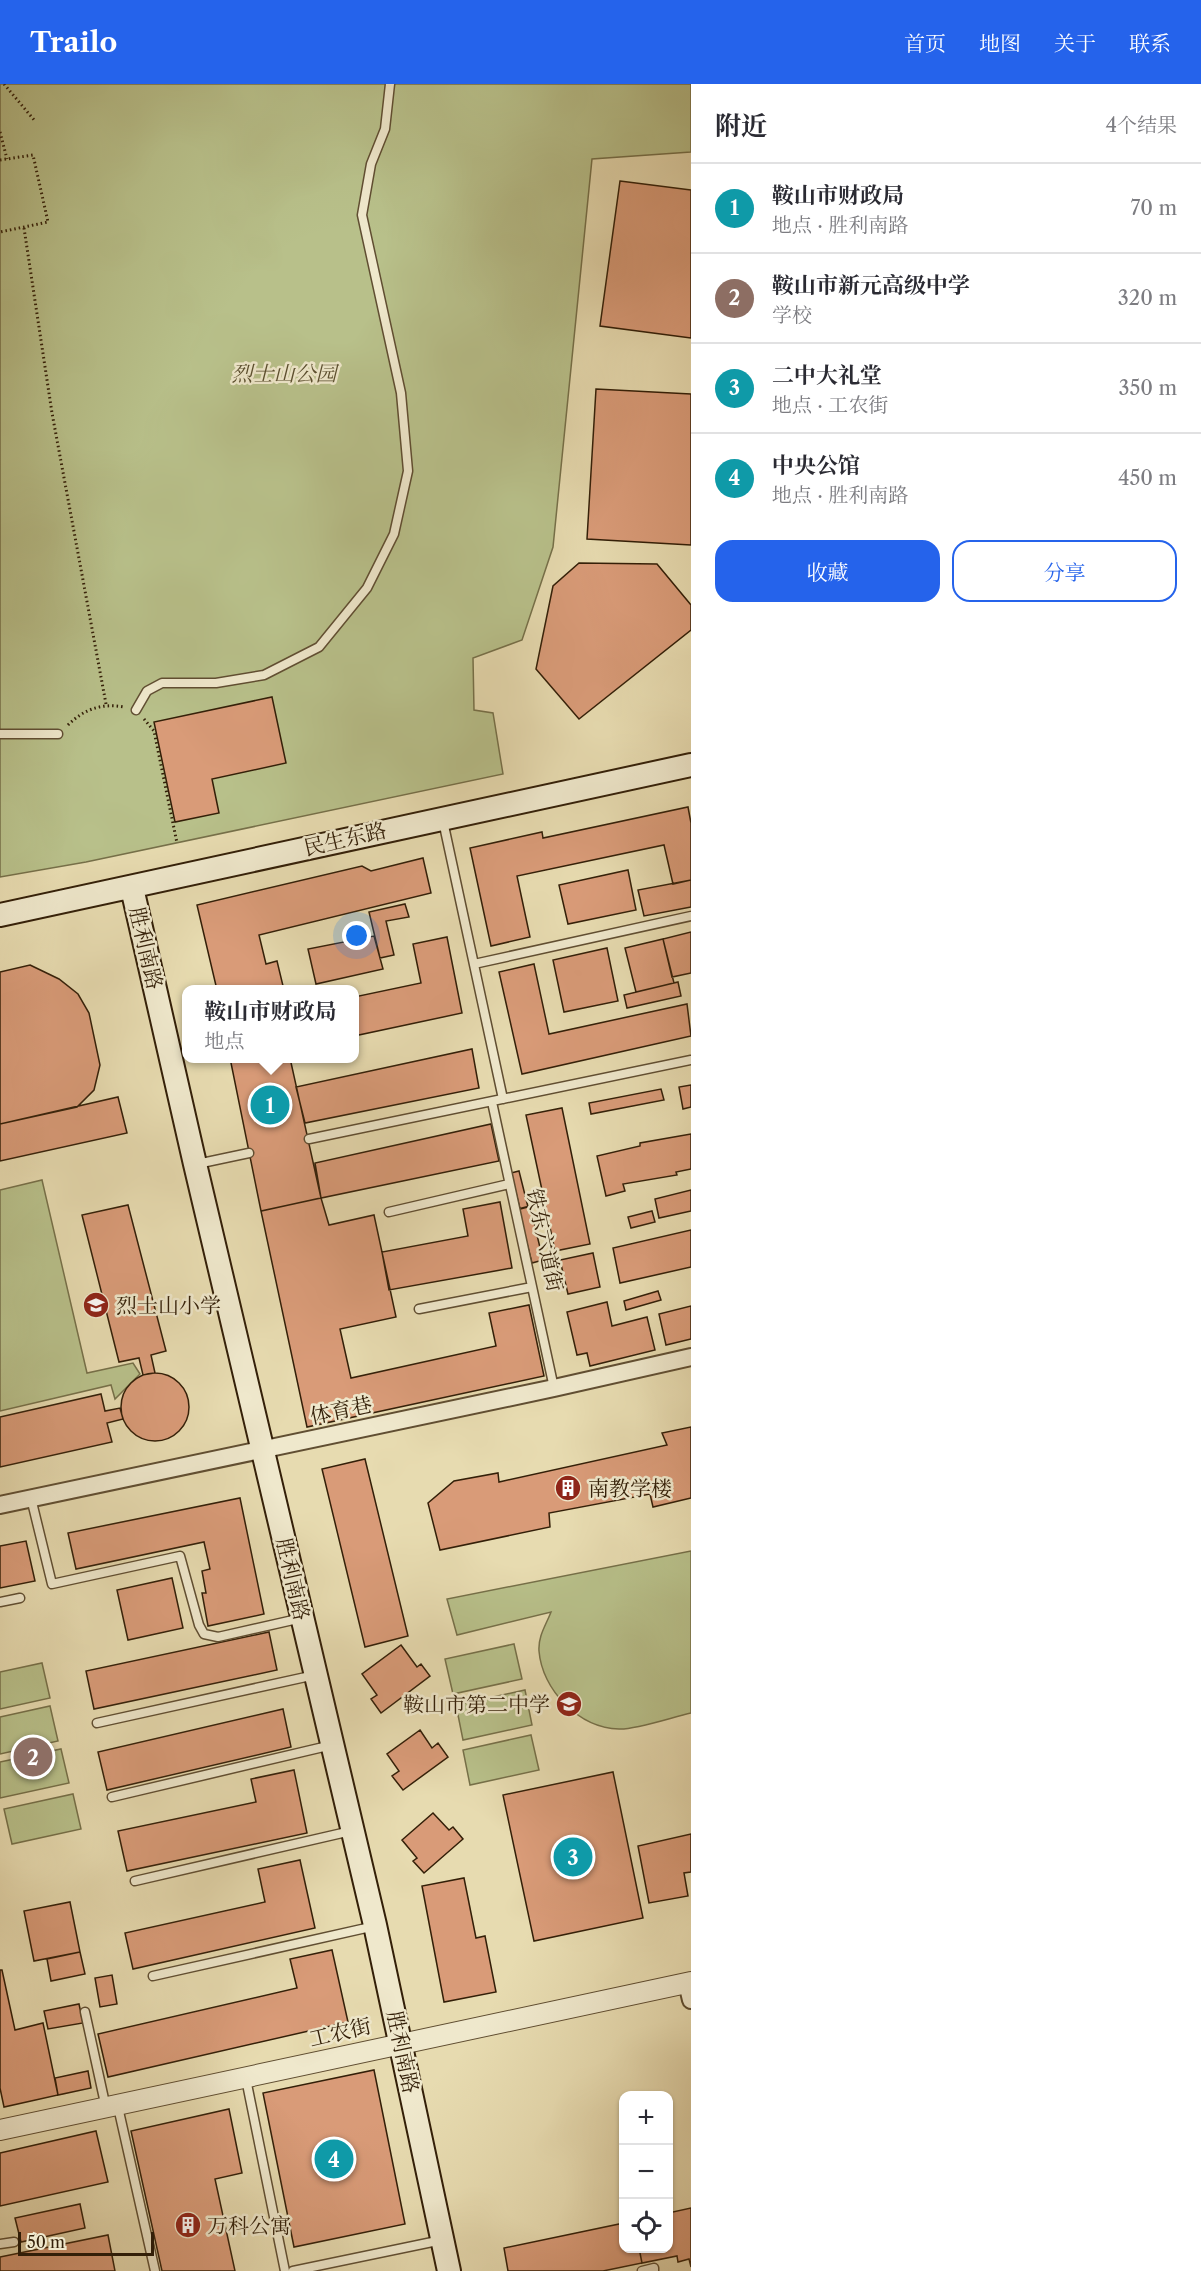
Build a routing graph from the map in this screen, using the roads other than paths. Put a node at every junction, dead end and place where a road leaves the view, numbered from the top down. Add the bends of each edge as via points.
1 (390, 84) edge
2 (136, 710) road end
3 (0, 734) edge
4 (58, 735) road end
5 (691, 765) edge
6 (442, 817) junction
7 (132, 888) junction
8 (0, 915) edge
9 (691, 916) edge
10 (474, 964) junction
11 (691, 1060) edge
12 (503, 1099) junction
13 (492, 1102) junction
14 (309, 1139) dead end
15 (249, 1153) dead end
16 (195, 1164) junction
17 (509, 1184) junction
18 (389, 1212) dead end
19 (532, 1287) junction
20 (419, 1309) dead end
21 (691, 1357) edge
22 (554, 1388) junction
23 (263, 1449) junction
24 (31, 1498) junction
25 (0, 1505) edge
26 (20, 1598) dead end
27 (0, 1602) edge
28 (302, 1617) junction
29 (315, 1675) junction
30 (97, 1723) dead end
31 (332, 1745) junction
32 (112, 1797) dead end
33 (351, 1831) junction
34 (135, 1881) dead end
35 (375, 1925) junction
36 (153, 1976) dead end
37 (690, 1988) edge
38 (85, 2012) dead end
39 (402, 2042) junction
40 (246, 2079) junction
41 (112, 2108) junction
42 (0, 2130) edge
43 (443, 2240) junction
44 (14, 2242) dead end
45 (0, 2244) edge
46 (155, 2271) edge
47 (285, 2271) edge
48 (293, 2271) edge
49 (449, 2271) edge
50 (642, 2271) edge
51 (654, 2271) edge

1 - 2 lane via 385,129 371,164 362,215 401,393 408,471 394,534 368,588 319,647 264,675 216,683 162,683 147,691
3 - 4 lane
5 - 6 main road, 民生东路
6 - 7 main road, 民生东路
6 - 10 lane
7 - 8 main road, 民生东路
7 - 16 main road, 胜利南路
9 - 10 lane
10 - 12 lane
11 - 12 lane
12 - 13 lane
13 - 14 lane
13 - 17 lane, 铁东六道街
15 - 16 lane
16 - 23 main road, 胜利南路
17 - 18 lane
17 - 19 lane, 铁东六道街
19 - 20 lane
19 - 22 lane, 铁东六道街
21 - 22 street, 体育巷
22 - 23 street, 体育巷
23 - 24 street, 体育巷
23 - 28 main road, 胜利南路
24 - 25 street, 体育巷
24 - 28 lane via 52,1584 180,1556 204,1634 218,1637
26 - 27 lane
28 - 29 main road, 胜利南路
29 - 30 lane
29 - 31 main road, 胜利南路
31 - 32 lane
31 - 33 main road, 胜利南路
33 - 34 lane
33 - 35 main road, 胜利南路
35 - 36 lane
35 - 39 main road, 胜利南路
37 - 39 street, 工农街
38 - 41 lane
39 - 40 street, 工农街
39 - 43 main road, 胜利南路
40 - 41 street, 工农街
40 - 47 lane
41 - 42 street, 工农街
41 - 46 lane
43 - 48 lane
43 - 49 main road, 胜利南路
44 - 45 lane
50 - 51 lane

